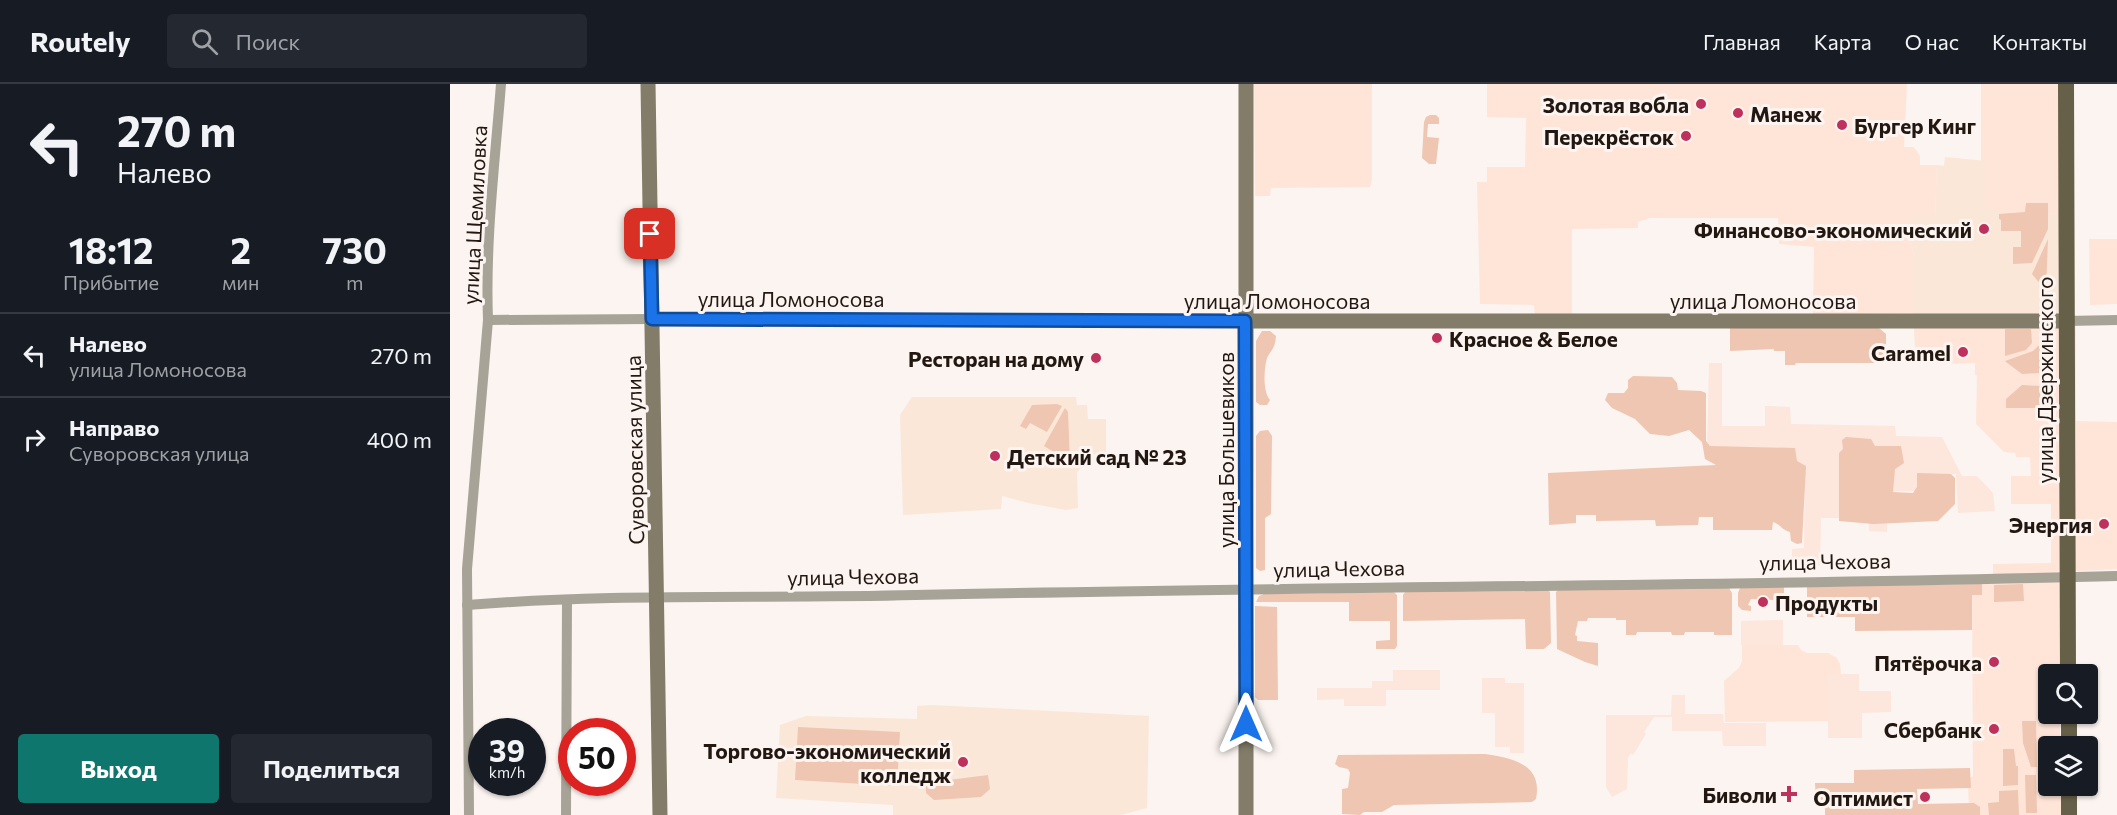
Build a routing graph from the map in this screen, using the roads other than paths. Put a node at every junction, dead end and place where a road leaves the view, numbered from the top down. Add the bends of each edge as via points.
1 (501, 84) edge
2 (648, 84) edge
3 (1246, 84) edge
4 (2066, 84) edge
5 (652, 319) junction
6 (488, 320) junction
7 (2117, 320) edge
8 (1245, 321) junction
9 (2067, 321) junction
10 (2117, 576) edge
11 (2068, 577) junction
12 (1246, 590) junction
13 (657, 597) junction
14 (567, 600) junction
15 (467, 605) junction
16 (2068, 664) edge
17 (2070, 796) edge
18 (469, 815) edge
19 (567, 815) edge
20 (660, 815) edge
21 (1246, 815) edge
22 (2069, 815) edge

1 - 6 street, улица Щемиловка via 490,222
2 - 5 street, Суворовская улица
3 - 8 street, улица Большевиков
4 - 9 main road, улица Дзержинского
5 - 6 street, улица Ломоносова
5 - 8 street, улица Ломоносова
5 - 13 street, Суворовская улица
6 - 15 street, улица Щемиловка
7 - 9 street
8 - 9 street, улица Ломоносова
8 - 12 street, улица Большевиков
9 - 11 main road, улица Дзержинского
10 - 11 street, улица Чехова
11 - 12 street, улица Чехова
11 - 16 main road, улица Дзержинского
12 - 13 street, улица Чехова
12 - 21 street, улица Большевиков
13 - 14 street, улица Чехова
13 - 20 street, Суворовская улица
14 - 15 street, улица Чехова
14 - 19 street
15 - 18 street, улица Щемиловка
17 - 22 main road

